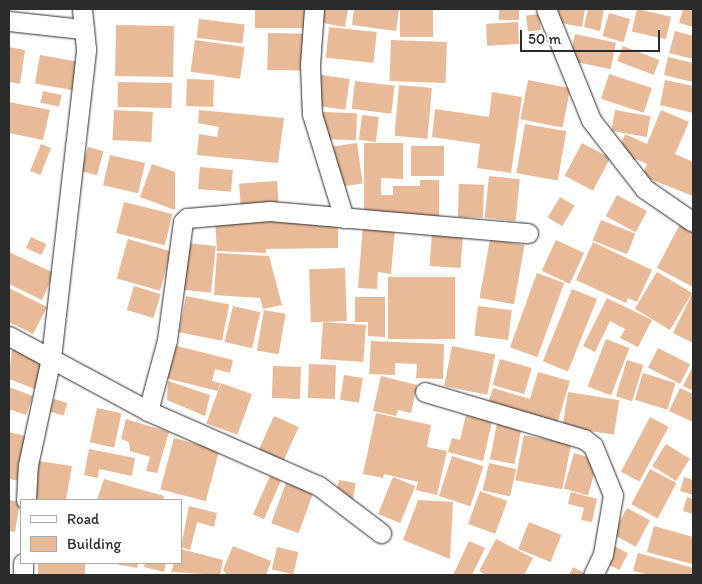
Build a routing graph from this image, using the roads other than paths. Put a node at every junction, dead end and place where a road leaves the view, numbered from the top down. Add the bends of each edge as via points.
1 (82, 9) edge
2 (314, 9) edge
3 (546, 9) edge
4 (9, 21) edge
5 (82, 29) junction
6 (344, 218) junction
7 (693, 222) edge
8 (528, 233) dead end
9 (9, 336) edge
10 (51, 358) junction
11 (425, 392) dead end
12 (148, 411) junction
13 (26, 499) edge
14 (381, 533) dead end
15 (593, 575) edge

1 - 5 street
2 - 6 street via 310,65 312,114
3 - 7 street via 591,120 645,189
4 - 5 street
5 - 10 street via 86,49
6 - 8 street
6 - 12 street via 270,211 187,218 183,222 172,311
9 - 10 street
10 - 12 street
10 - 13 street via 28,465
11 - 15 street via 584,439 593,446 613,495 603,554
12 - 14 street via 319,486

